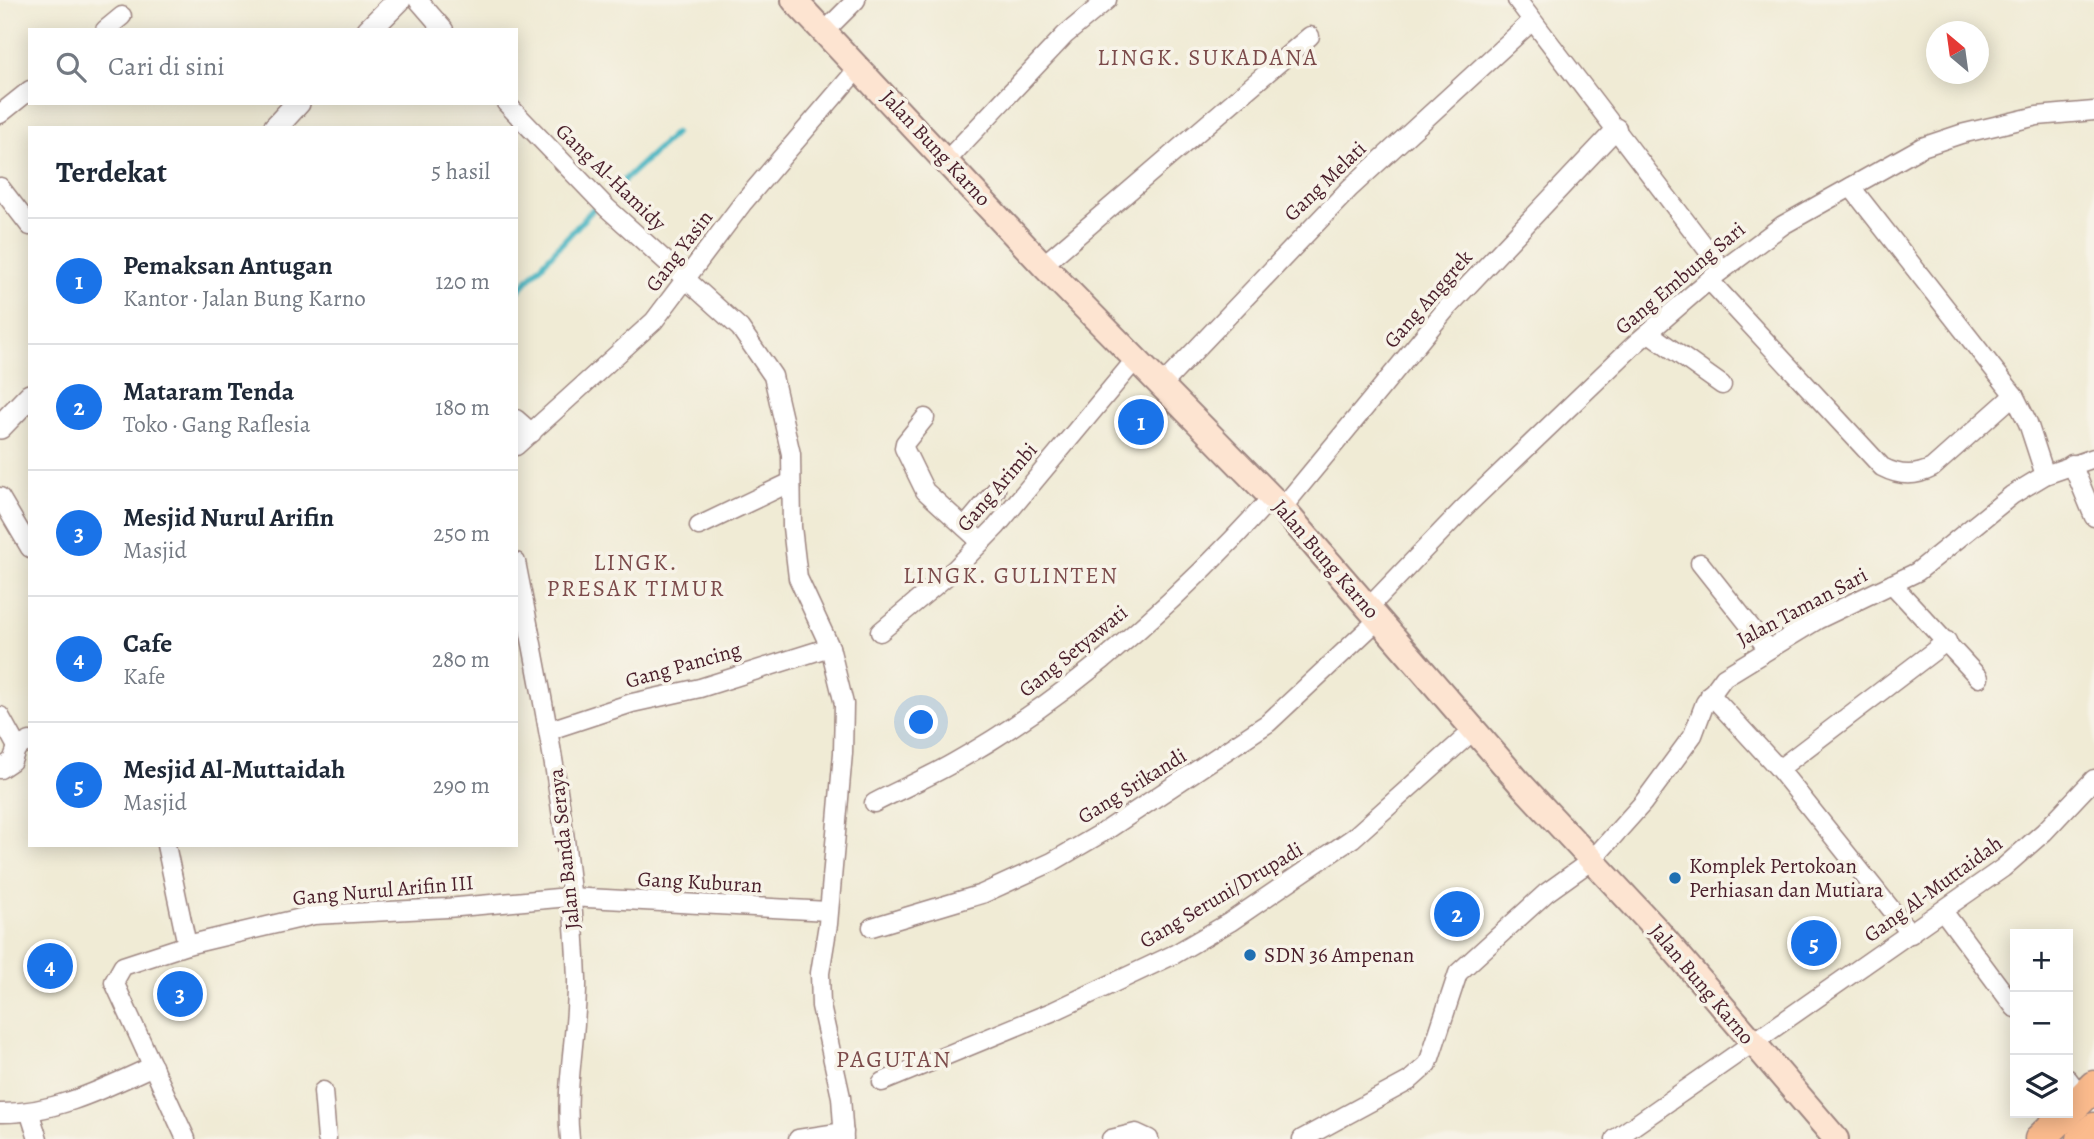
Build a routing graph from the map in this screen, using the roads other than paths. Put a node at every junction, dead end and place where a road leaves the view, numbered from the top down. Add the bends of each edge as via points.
1 (399, 0) edge
2 (418, 0) edge
3 (794, 0) edge
4 (856, 0) edge
5 (1107, 0) edge
6 (1517, 0) edge
7 (122, 16) dead end
8 (1532, 21) junction
9 (107, 28) edge
10 (371, 28) edge
11 (442, 28) edge
12 (825, 31) junction
13 (1310, 36) dead end
14 (860, 66) junction
15 (28, 92) edge
16 (296, 105) edge
17 (507, 105) edge
18 (2094, 111) edge
19 (0, 114) edge
20 (514, 123) edge
21 (277, 126) edge
22 (518, 127) edge
23 (1617, 128) junction
24 (947, 160) junction
25 (0, 187) edge
26 (1851, 187) junction
27 (28, 223) edge
28 (1043, 265) junction
29 (1716, 274) junction
30 (687, 281) junction
31 (1659, 341) junction
32 (1135, 360) junction
33 (1722, 385) dead end
34 (1161, 386) junction
35 (2014, 395) junction
36 (28, 399) edge
37 (925, 418) dead end
38 (518, 421) edge
39 (0, 427) edge
40 (532, 433) junction
41 (518, 444) edge
42 (2094, 458) edge
43 (2072, 464) junction
44 (2045, 475) junction
45 (791, 482) junction
46 (996, 490) dead end
47 (0, 497) edge
48 (1277, 502) junction
49 (2094, 517) edge
50 (699, 526) dead end
51 (965, 527) junction
52 (981, 542) junction
53 (28, 545) edge
54 (1700, 563) dead end
55 (518, 572) edge
56 (1892, 584) junction
57 (1374, 613) junction
58 (880, 632) dead end
59 (1947, 641) junction
60 (830, 647) junction
61 (1768, 649) junction
62 (1979, 678) dead end
63 (1710, 694) junction
64 (0, 716) edge
65 (1475, 729) junction
66 (550, 730) junction
67 (23, 744) edge
68 (0, 769) edge
69 (1779, 769) junction
70 (2094, 779) edge
71 (874, 803) dead end
72 (166, 847) edge
73 (1592, 860) junction
74 (569, 897) junction
75 (828, 911) junction
76 (1943, 911) junction
77 (872, 928) dead end
78 (1911, 934) junction
79 (187, 945) junction
80 (2010, 1002) edge
81 (1753, 1045) junction
82 (153, 1066) junction
83 (882, 1082) dead end
84 (323, 1091) dead end
85 (2076, 1098) edge
86 (0, 1113) edge
87 (30, 1114) junction
88 (2094, 1128) edge
89 (844, 1135) edge
90 (38, 1139) edge
91 (186, 1139) edge
92 (327, 1139) edge
93 (570, 1139) edge
94 (798, 1139) edge
95 (1111, 1139) edge
96 (1149, 1139) edge
97 (1302, 1139) edge
98 (1616, 1139) edge
99 (1836, 1139) edge
100 (2040, 1139) edge
101 (2082, 1139) edge

1 - 10 street
2 - 11 street
3 - 12 main road, Jalan Bung Karno
4 - 12 street
5 - 24 street via 1065,34
6 - 8 street
7 - 9 street
8 - 23 street
8 - 34 street, Gang Melati via 1350,188
12 - 14 main road, Jalan Bung Karno
13 - 28 street
14 - 24 main road, Jalan Bung Karno
14 - 30 street, Gang Yasin via 748,198
15 - 19 street
16 - 21 street
17 - 20 street, Gang Al-Hamidy
18 - 26 street, Gang Embung Sari via 2037,116 1961,134 1900,158
22 - 30 street, Gang Al-Hamidy
23 - 29 street
23 - 48 street, Gang Anggrek via 1447,308
24 - 28 main road, Jalan Bung Karno
25 - 27 street
26 - 29 street, Gang Embung Sari via 1783,225
26 - 35 street
28 - 32 main road, Jalan Bung Karno
29 - 31 street, Gang Embung Sari
29 - 35 street via 1882,467 1896,473 1918,474 1932,468
30 - 40 street, Gang Yasin via 654,321
30 - 45 street, Gang Al-Hamidy via 740,328 773,376 790,454
31 - 33 street
31 - 57 street, Gang Embung Sari via 1464,508
32 - 34 main road, Jalan Bung Karno
32 - 52 street, Gang Arimbi
34 - 48 main road, Jalan Bung Karno
35 - 44 street
36 - 39 street
37 - 51 street via 904,449 925,491
38 - 40 street
40 - 41 street, Gang Yasin
42 - 43 street, Jalan Taman Sari
43 - 44 street, Jalan Taman Sari
43 - 49 street
44 - 56 street, Jalan Taman Sari via 2012,495 1934,560
45 - 50 street
45 - 60 street, Gang Al-Hamidy via 798,578
46 - 51 street
47 - 53 street
48 - 57 main road, Jalan Bung Karno
48 - 71 street, Gang Setyawati via 1135,631 1036,710 955,762
51 - 52 street
52 - 58 street, Gang Arimbi
54 - 61 street
55 - 66 street, Jalan Banda Seraya
56 - 59 street
56 - 61 street, Jalan Taman Sari
57 - 65 main road, Jalan Bung Karno
57 - 77 street, Gang Srikandi via 1268,723 1107,830 982,894
59 - 62 street
59 - 69 street
60 - 66 street, Gang Pancing
60 - 75 street, Gang Al-Hamidy via 842,694 844,728
61 - 63 street, Jalan Taman Sari via 1731,671
63 - 69 street
63 - 73 street, Jalan Taman Sari via 1678,759
64 - 67 street
65 - 73 main road, Jalan Bung Karno
65 - 83 street, Gang Seruni/Drupadi via 1353,838 1230,922 1175,954 1054,1011
66 - 74 street, Jalan Banda Seraya
67 - 68 street
69 - 78 street
70 - 76 street, Gang Al-Muttaidah via 2024,851
72 - 79 street
73 - 81 main road, Jalan Bung Karno
73 - 97 street, Jalan Taman Sari via 1546,893 1458,974 1428,1064 1409,1081
74 - 75 street, Gang Kuburan
74 - 79 street, Gang Nurul Arifin III via 314,915
74 - 93 street, Jalan Banda Seraya via 577,981 569,1080
75 - 89 street, Gang Al-Hamidy via 821,1006 841,1097
76 - 78 street, Gang Al-Muttaidah
76 - 80 street
78 - 81 street, Gang Al-Muttaidah
79 - 82 street, Gang Nurul Arifin III via 123,966 114,982
81 - 98 street, Gang Al-Muttaidah
81 - 99 main road, Jalan Bung Karno
82 - 87 street
82 - 91 street
84 - 92 street
85 - 100 highway
86 - 87 street
87 - 90 street
88 - 101 highway
89 - 94 street
95 - 96 street via 1136,1133

